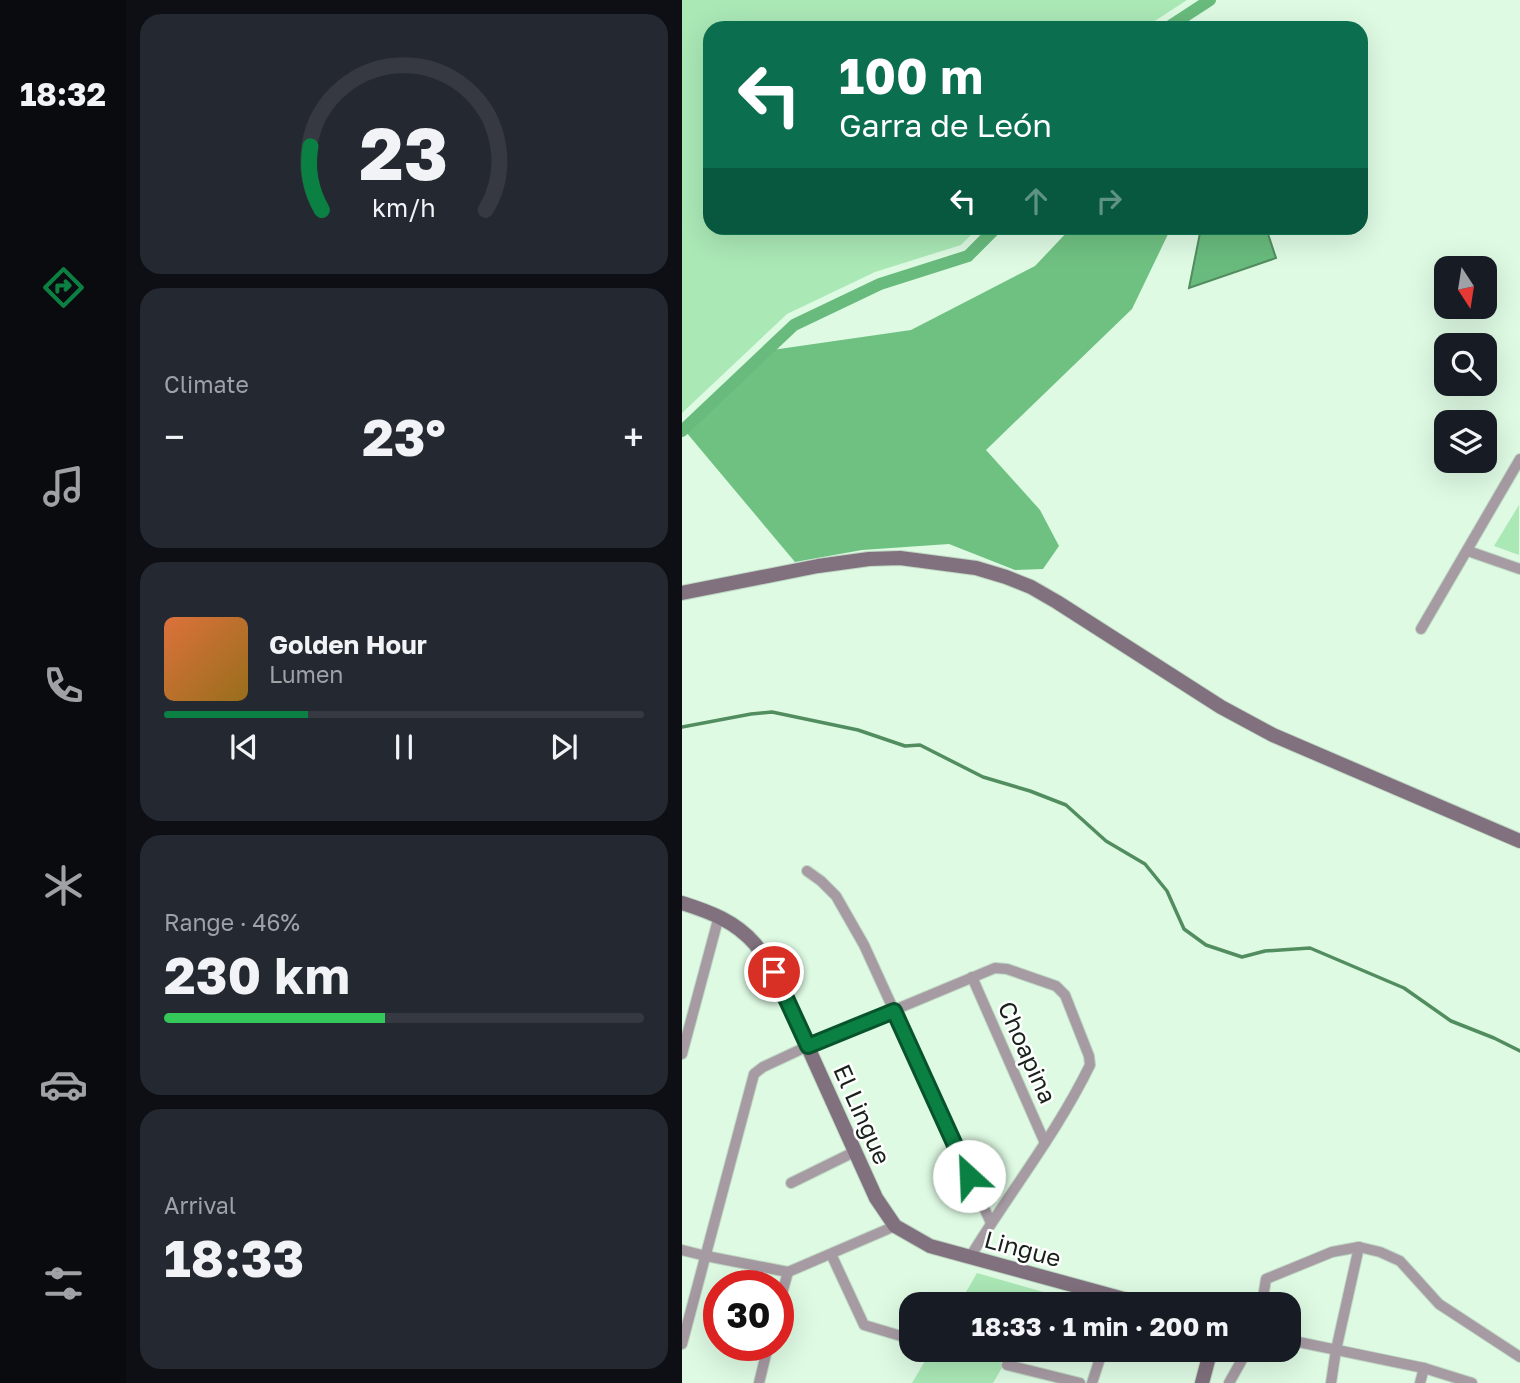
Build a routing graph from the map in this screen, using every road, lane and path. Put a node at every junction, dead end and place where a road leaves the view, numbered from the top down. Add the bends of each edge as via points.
1 (1520, 459) edge
2 (1468, 551) junction
3 (1520, 569) edge
4 (682, 593) edge
5 (1421, 629) dead end
6 (1520, 841) edge
7 (807, 871) dead end
8 (682, 903) edge
9 (719, 916) junction
10 (972, 978) junction
11 (894, 1011) junction
12 (808, 1046) junction
13 (682, 1054) edge
14 (1045, 1143) junction
15 (854, 1152) junction
16 (791, 1183) dead end
17 (991, 1223) junction
18 (895, 1226) junction
19 (1359, 1247) junction
20 (682, 1250) edge
21 (831, 1254) junction
22 (706, 1256) junction
23 (970, 1257) junction
24 (778, 1270) edge
25 (793, 1270) edge
26 (1089, 1292) edge
27 (1264, 1292) edge
28 (899, 1335) edge
29 (1301, 1343) edge
30 (682, 1344) edge
31 (1336, 1350) junction
32 (1520, 1357) edge
33 (764, 1361) edge
34 (1099, 1362) edge
35 (1208, 1362) edge
36 (1241, 1362) edge
37 (1007, 1365) dead end
38 (1424, 1368) junction
39 (759, 1381) edge
40 (773, 1383) edge
41 (1080, 1383) edge
42 (1092, 1383) edge
43 (1202, 1383) edge
44 (1229, 1383) edge
45 (1331, 1383) edge
46 (1420, 1383) edge
47 (1472, 1383) edge

1 - 2 street
2 - 3 street
2 - 5 street
4 - 6 main road via 869,559 900,558 977,568 1048,597 1273,735
7 - 11 street via 836,896
8 - 9 main road, El Lingue
9 - 12 main road, El Lingue via 755,944 774,972
9 - 13 street
10 - 11 street
10 - 14 street, Choapina
10 - 14 street via 995,968 1007,969 1056,986 1065,995 1090,1065
11 - 12 street
11 - 17 street
12 - 15 main road, El Lingue
12 - 22 street via 754,1074
14 - 17 street
15 - 16 street
15 - 18 main road, El Lingue
17 - 23 street
18 - 21 street
18 - 23 main road, Lingue via 930,1246
19 - 27 street via 1332,1252 1266,1279
19 - 31 street
19 - 32 street via 1400,1261 1439,1304
20 - 22 street
21 - 25 street
21 - 28 street via 864,1325
22 - 24 street
22 - 30 street
23 - 26 main road, Lingue
29 - 31 street
31 - 38 street
31 - 45 street
33 - 39 street
34 - 42 street
35 - 43 main road
36 - 44 street
37 - 41 street
38 - 46 street
38 - 47 street
39 - 40 street

